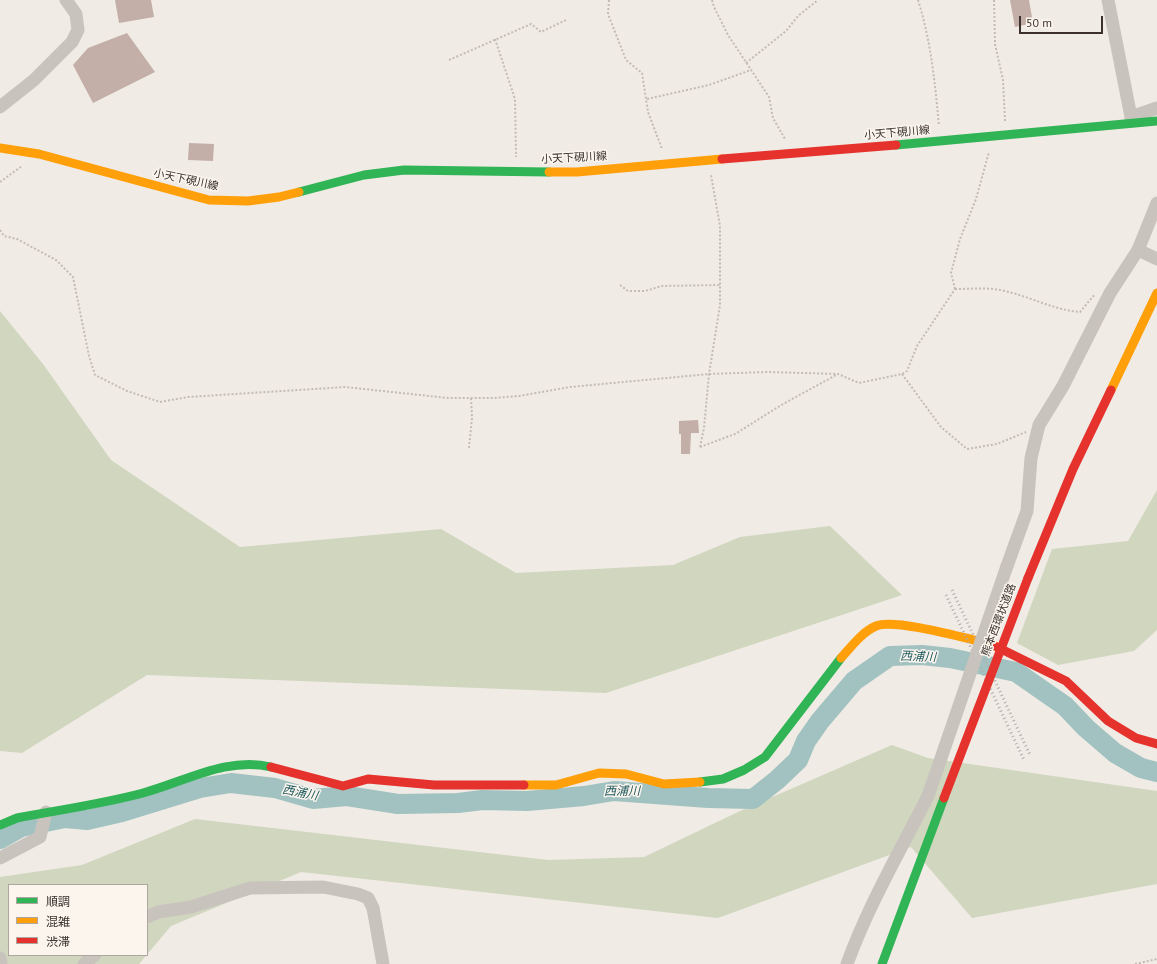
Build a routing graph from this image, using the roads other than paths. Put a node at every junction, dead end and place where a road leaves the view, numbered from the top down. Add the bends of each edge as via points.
1 (66, 0) edge
2 (1108, 0) edge
3 (0, 107) edge
4 (1157, 108) edge
5 (1131, 121) junction
6 (1157, 121) edge
7 (0, 148) edge
8 (1157, 203) edge
9 (1138, 250) junction
10 (1157, 259) edge
11 (1157, 293) edge
12 (1157, 744) edge
13 (46, 812) junction
14 (0, 825) edge
15 (0, 858) edge
16 (148, 917) edge
17 (94, 956) edge
18 (0, 958) edge
19 (1, 964) edge
20 (84, 964) edge
21 (383, 964) edge
22 (847, 964) edge
23 (882, 964) edge

1 - 3 street via 76,14 78,30 72,42 34,80
2 - 5 street
4 - 5 street
5 - 6 main road, 小天下硯川線
5 - 7 main road, 小天下硯川線 via 1005,136 577,172 404,170 364,175 279,197 248,201 209,200 39,154
8 - 9 street
9 - 10 street
9 - 22 street, bridge via 1110,293 1063,386 1038,425 1031,458 1027,511 928,796 871,908
11 - 23 main road, 熊本西環状道路, bridge via 1073,470 1028,578
12 - 13 main road via 1136,738 1108,721 1066,681 991,644 898,624 876,626 855,642 765,757 723,779 664,784 626,774 599,773 556,785 434,785 368,779 342,786 268,766 236,765 142,793
13 - 14 main road via 17,818
13 - 15 street via 40,837
16 - 21 street via 158,912 191,907 250,888 323,887 346,891 368,898 373,908
17 - 20 street
18 - 19 street

